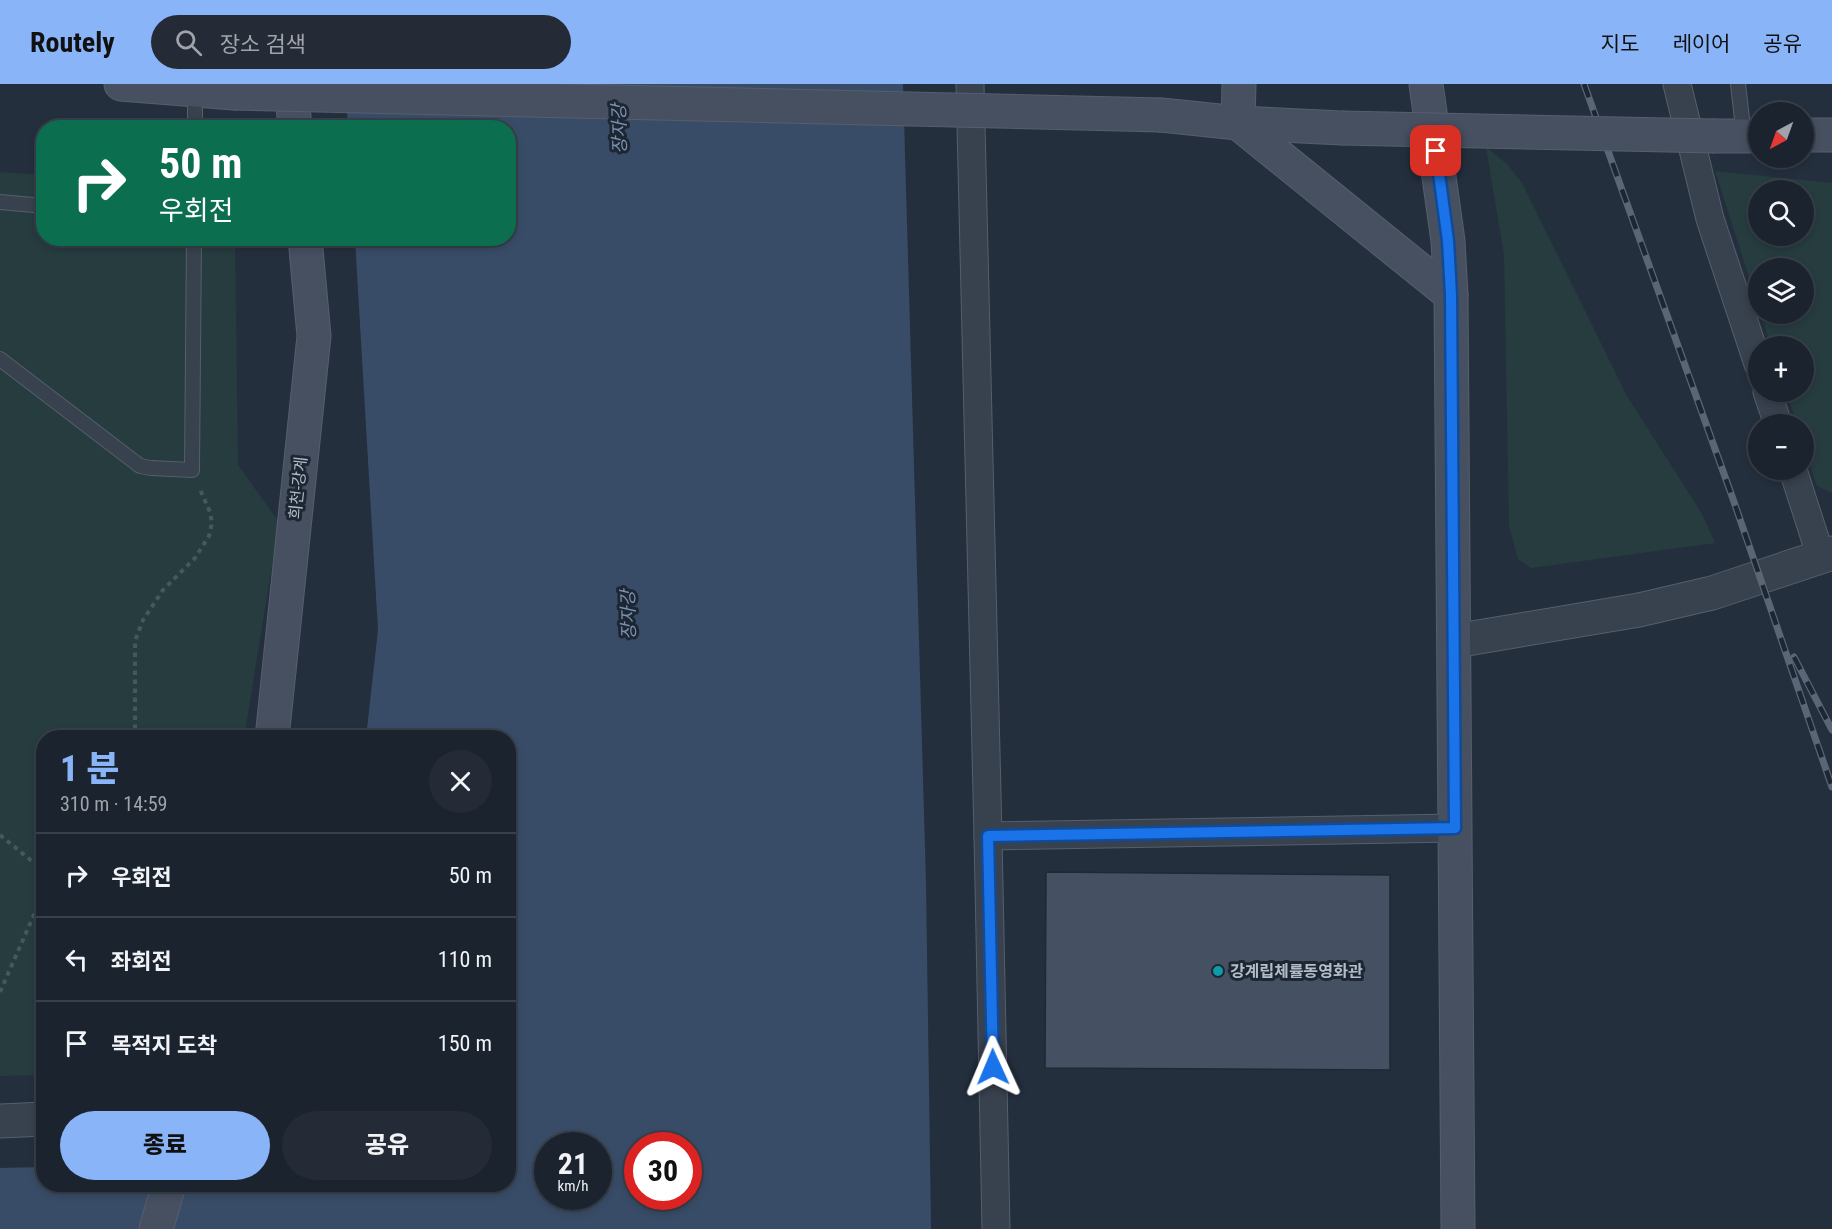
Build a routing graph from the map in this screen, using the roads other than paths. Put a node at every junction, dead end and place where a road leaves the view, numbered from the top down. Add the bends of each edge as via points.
1 (121, 84) edge
2 (291, 84) edge
3 (969, 84) edge
4 (1239, 84) edge
5 (1426, 84) edge
6 (1677, 84) edge
7 (1738, 84) edge
8 (195, 88) junction
9 (195, 120) edge
10 (294, 120) edge
11 (1238, 123) junction
12 (1814, 135) edge
13 (1832, 135) edge
14 (1739, 136) edge
15 (0, 202) edge
16 (36, 205) edge
17 (194, 246) edge
18 (306, 246) edge
19 (1451, 295) junction
20 (1749, 336) edge
21 (0, 359) edge
22 (1797, 480) edge
23 (1827, 555) edge
24 (1455, 640) junction
25 (273, 730) edge
26 (1455, 828) junction
27 (988, 836) junction
28 (36, 1119) edge
29 (0, 1121) edge
30 (167, 1192) edge
31 (156, 1229) edge
32 (996, 1229) edge
33 (1458, 1229) edge

1 - 8 main road
2 - 10 main road
3 - 27 street
4 - 11 main road
5 - 19 main road via 1448,241
6 - 20 street via 1710,219
7 - 14 lane
8 - 9 lane
8 - 11 main road, bridge via 234,93 1161,115
11 - 14 main road, bridge
11 - 19 main road
12 - 13 main road
15 - 16 lane
17 - 21 lane via 192,470 140,466
18 - 25 main road, 희천-강계 via 314,336
19 - 24 main road
22 - 23 street
23 - 24 street via 1712,593 1650,608
24 - 26 main road
26 - 27 street
26 - 33 main road
27 - 32 street
28 - 29 street
30 - 31 main road

